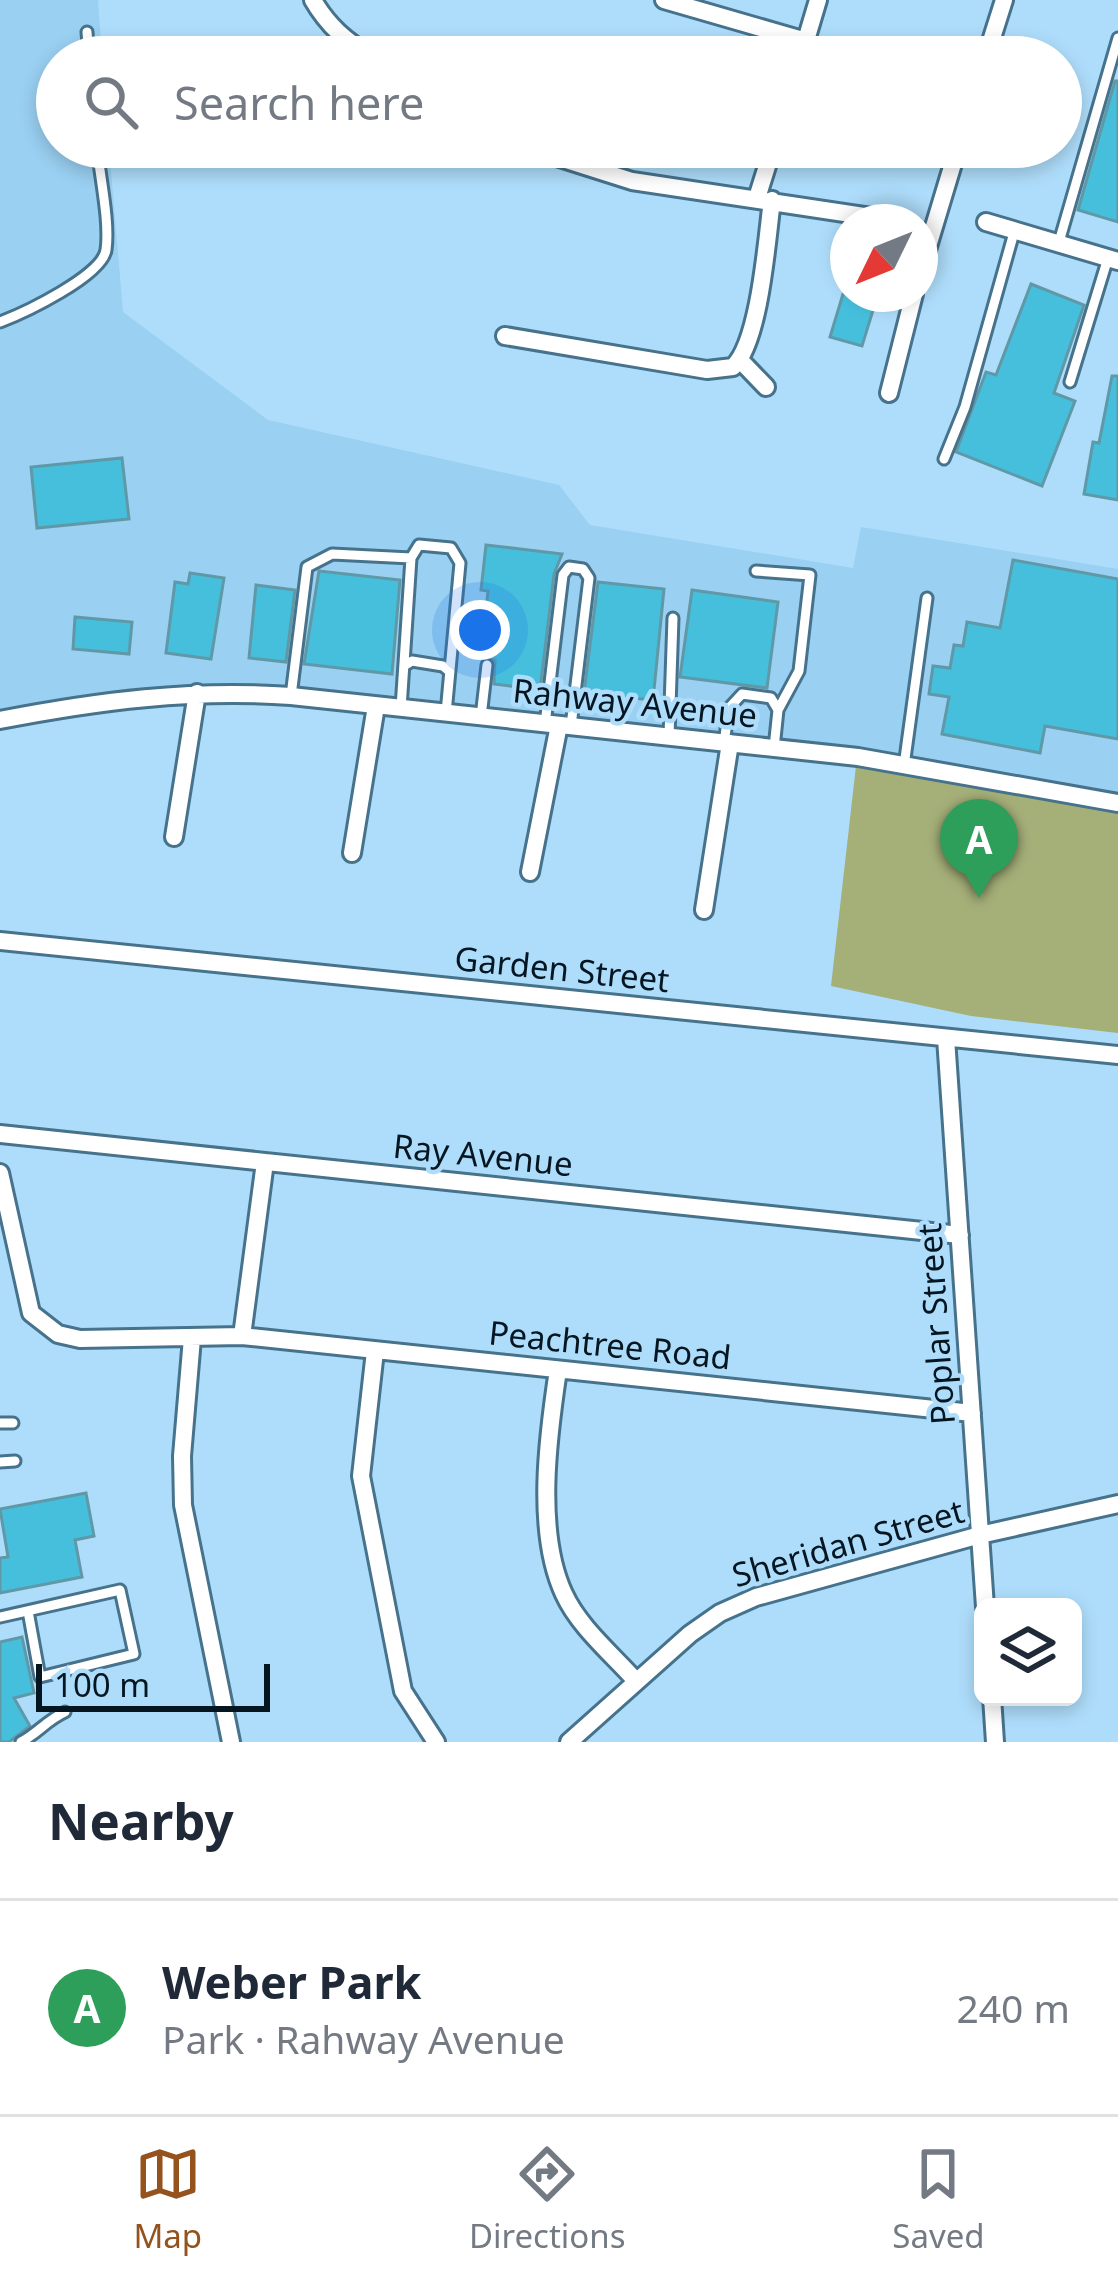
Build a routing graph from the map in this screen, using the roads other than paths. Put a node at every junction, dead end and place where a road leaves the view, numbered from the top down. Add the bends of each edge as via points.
1 (313, 0) edge
2 (664, 0) edge
3 (818, 0) edge
4 (1004, 0) edge
5 (87, 32) dead end
6 (87, 36) edge
7 (341, 36) edge
8 (766, 36) edge
9 (807, 36) edge
10 (993, 36) edge
11 (1118, 38) edge
12 (1082, 162) edge
13 (99, 168) edge
14 (591, 168) edge
15 (769, 168) edge
16 (950, 168) edge
17 (1080, 168) edge
18 (764, 199) junction
19 (936, 204) edge
20 (830, 210) edge
21 (986, 222) dead end
22 (1015, 230) junction
23 (1059, 242) junction
24 (1113, 259) edge
25 (910, 312) edge
26 (0, 322) edge
27 (505, 336) dead end
28 (740, 360) junction
29 (1070, 382) dead end
30 (766, 386) dead end
31 (890, 393) dead end
32 (944, 459) dead end
33 (411, 558) junction
34 (756, 571) dead end
35 (927, 598) dead end
36 (673, 618) dead end
37 (488, 665) dead end
38 (403, 666) junction
39 (449, 671) junction
40 (197, 693) junction
41 (291, 696) junction
42 (376, 706) junction
43 (400, 708) junction
44 (778, 710) junction
45 (446, 713) junction
46 (482, 717) junction
47 (0, 720) edge
48 (559, 725) junction
49 (669, 736) junction
50 (727, 743) junction
51 (774, 748) junction
52 (904, 766) junction
53 (1118, 803) edge
54 (174, 837) dead end
55 (352, 853) dead end
56 (530, 872) dead end
57 (704, 910) dead end
58 (0, 941) edge
59 (946, 1038) junction
60 (1118, 1055) edge
61 (0, 1134) edge
62 (266, 1162) junction
63 (0, 1173) edge
64 (960, 1235) junction
65 (242, 1336) junction
66 (192, 1338) junction
67 (375, 1351) junction
68 (558, 1370) junction
69 (972, 1413) junction
70 (0, 1423) edge
71 (13, 1423) dead end
72 (15, 1461) dead end
73 (0, 1462) edge
74 (1118, 1504) edge
75 (980, 1535) junction
76 (984, 1598) edge
77 (28, 1611) junction
78 (0, 1617) edge
79 (636, 1681) junction
80 (993, 1706) edge
81 (65, 1712) dead end
82 (21, 1742) edge
83 (231, 1742) edge
84 (436, 1742) edge
85 (569, 1742) edge
86 (995, 1742) edge

1 - 7 street
2 - 8 street
3 - 9 street
4 - 10 street
5 - 6 lane
11 - 12 lane
13 - 26 lane via 106,253 98,268
14 - 18 street
15 - 18 street
16 - 19 street
17 - 23 lane
18 - 20 street
18 - 28 street via 760,288
21 - 22 street
22 - 23 street
22 - 32 lane
23 - 24 street
24 - 29 lane
25 - 31 street
27 - 28 street via 716,371
28 - 30 street
33 - 38 lane
33 - 39 lane via 428,544 451,548 459,560
33 - 41 lane via 332,554 308,567
34 - 44 lane via 810,575 799,671
35 - 52 lane
36 - 49 lane
37 - 46 lane
38 - 39 lane
38 - 43 lane
39 - 45 lane
40 - 41 street, Rahway Avenue
40 - 47 street, Rahway Avenue
40 - 54 street
41 - 42 street, Rahway Avenue
42 - 43 street, Rahway Avenue
42 - 55 street
43 - 45 street, Rahway Avenue
44 - 50 lane via 771,698 742,694 729,708
44 - 51 lane
45 - 46 street, Rahway Avenue
46 - 48 street, Rahway Avenue
48 - 48 lane via 589,578 569,567 563,575
48 - 49 street, Rahway Avenue
48 - 56 street
49 - 50 street, Rahway Avenue
50 - 51 street, Rahway Avenue
50 - 57 street
51 - 52 street, Rahway Avenue
52 - 53 street, Rahway Avenue
58 - 59 street, Garden Street
59 - 60 street, Garden Street
59 - 64 street, Poplar Street
61 - 62 street, Ray Avenue
62 - 64 street, Ray Avenue
62 - 65 street
63 - 66 street, Peachtree Road via 25,1297 44,1326 80,1339
64 - 69 street, Poplar Street
65 - 66 street, Peachtree Road
65 - 67 street, Peachtree Road
66 - 83 street via 182,1505
67 - 68 street, Peachtree Road
67 - 84 street via 361,1476 403,1691
68 - 69 street, Peachtree Road
68 - 79 street via 547,1469 550,1545 564,1594
69 - 75 street, Poplar Street
70 - 71 lane
72 - 73 lane
74 - 75 street, Sheridan Street
75 - 76 street, Poplar Street
75 - 79 street, Sheridan Street via 756,1597 720,1613
77 - 77 lane via 40,1677 134,1654 120,1590
77 - 78 lane
79 - 85 street, Sheridan Street
80 - 86 street
81 - 82 lane

